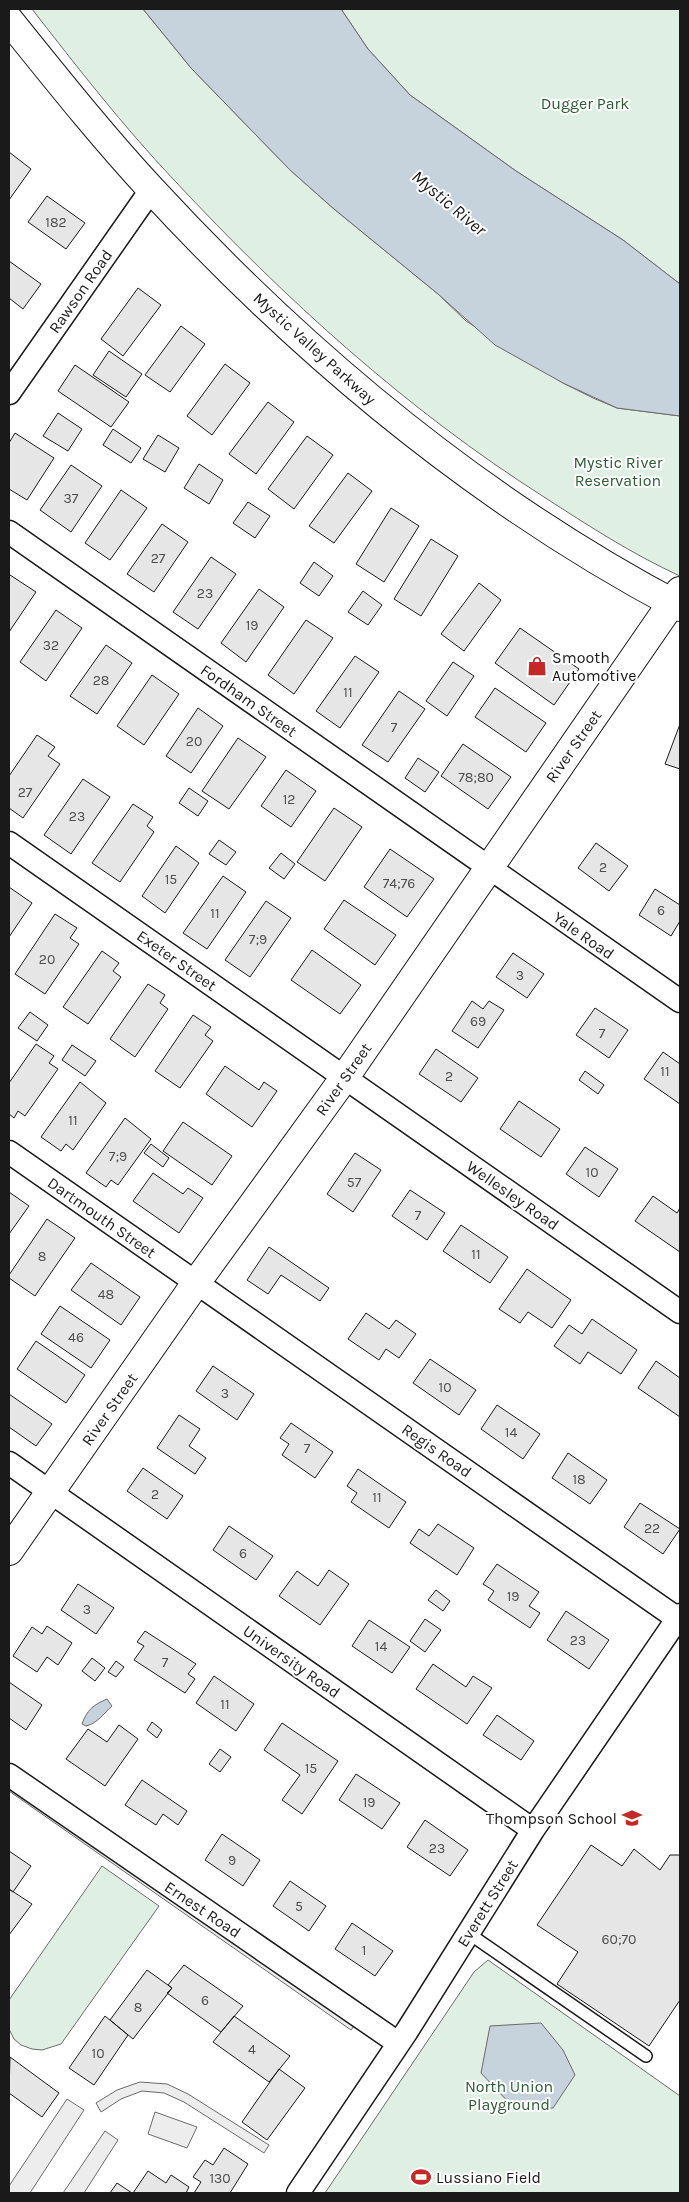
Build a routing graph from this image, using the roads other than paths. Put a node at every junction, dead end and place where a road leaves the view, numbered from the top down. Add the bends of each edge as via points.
1 (9, 20) edge
2 (151, 190) junction
3 (9, 393) edge
4 (9, 532) edge
5 (678, 600) edge
6 (9, 843) edge
7 (488, 868) junction
8 (680, 1001) edge
9 (345, 1077) junction
10 (9, 1152) edge
11 (196, 1282) junction
12 (680, 1312) edge
13 (9, 1463) edge
14 (51, 1492) junction
15 (9, 1551) edge
16 (679, 1617) edge
17 (9, 1775) edge
18 (534, 1830) junction
19 (468, 1933) junction
20 (398, 2043) junction
21 (646, 2056) dead end
22 (298, 2193) edge

1 - 2 street, Mystic Valley Parkway
2 - 3 street, Rawson Road
2 - 5 street, Mystic Valley Parkway via 285,323 402,424 561,539
4 - 7 street, Fordham Street
5 - 7 street, River Street
6 - 9 street, Exeter Street
7 - 8 street, Yale Road
7 - 9 street, River Street
9 - 11 street, River Street
9 - 12 street, Wellesley Road
10 - 11 street, Dartmouth Street
11 - 14 street, River Street
11 - 16 street, Regis Road
13 - 14 street, University Road
14 - 15 street, River Street
14 - 18 street, University Road
16 - 18 street, Everett Street
17 - 20 street, Ernest Road
18 - 19 street, Everett Street
19 - 20 street, Everett Street
19 - 21 lane
20 - 22 street, Everett Street

